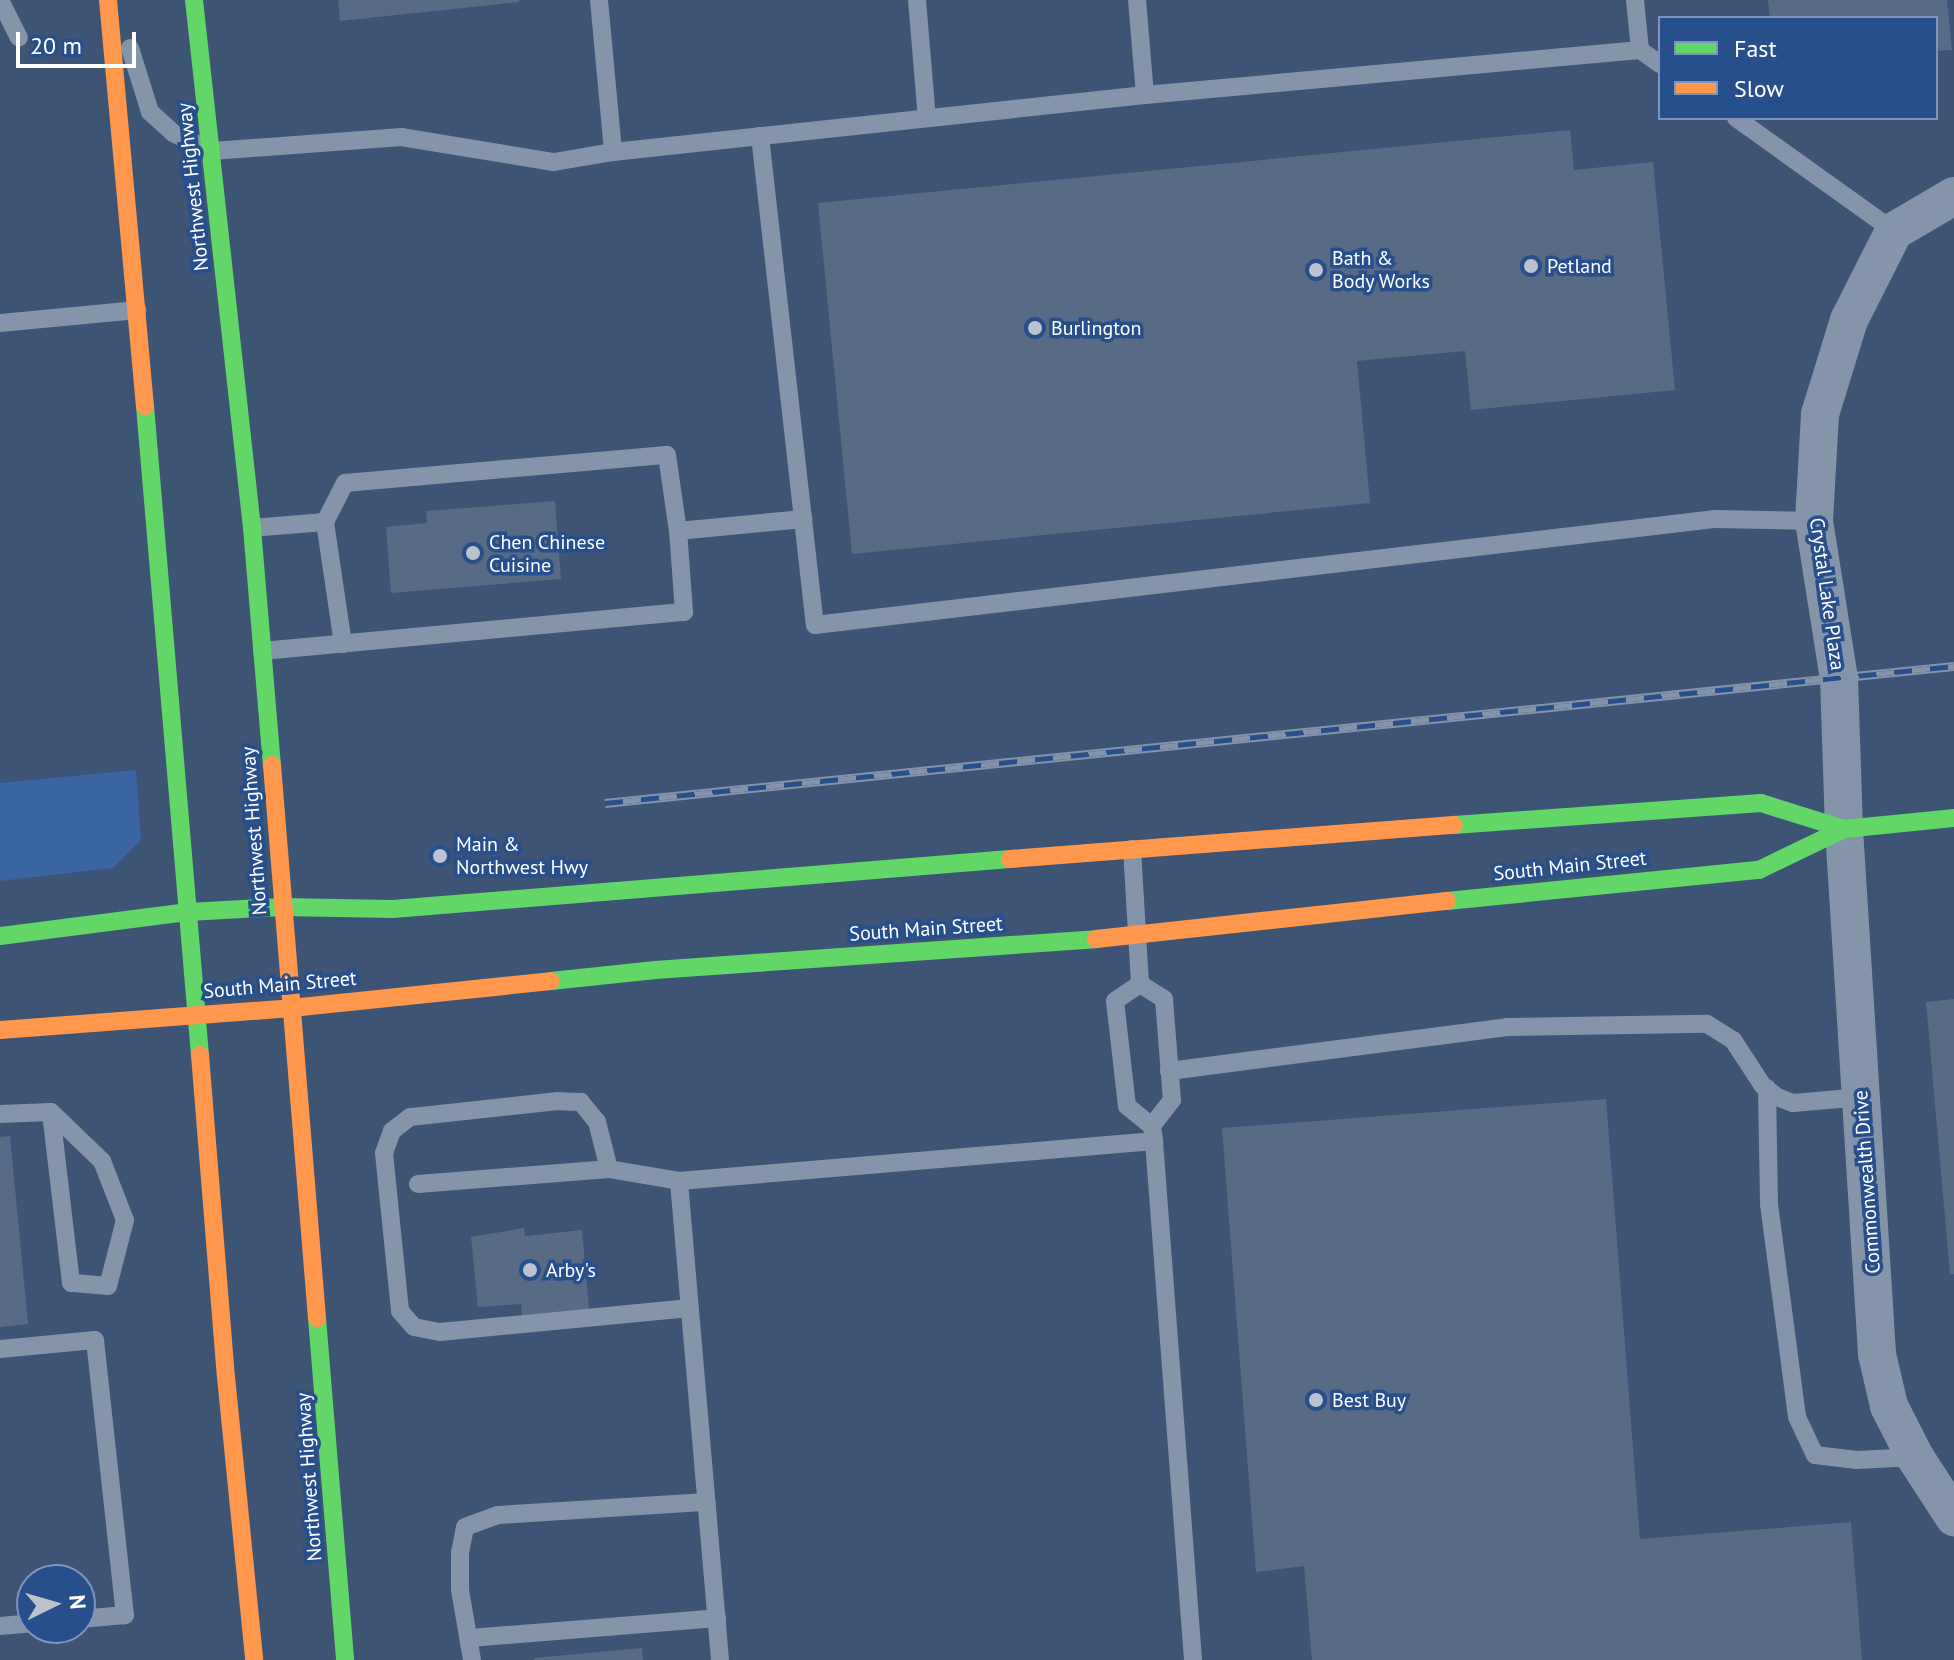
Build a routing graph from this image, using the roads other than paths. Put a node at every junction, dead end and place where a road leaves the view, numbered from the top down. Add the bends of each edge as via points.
1 (0, 0) edge
2 (111, 0) edge
3 (194, 0) edge
4 (599, 0) edge
5 (917, 0) edge
6 (1137, 0) edge
7 (1635, 0) edge
8 (19, 38) dead end
9 (1640, 50) junction
10 (1658, 63) edge
11 (1145, 95) junction
12 (927, 118) junction
13 (1739, 120) edge
14 (760, 136) junction
15 (212, 151) junction
16 (613, 152) junction
17 (1954, 196) edge
18 (1894, 231) junction
19 (137, 310) junction
20 (0, 323) edge
21 (803, 519) junction
22 (1814, 521) junction
23 (325, 522) junction
24 (252, 528) junction
25 (678, 531) junction
26 (343, 644) junction
27 (262, 651) junction
28 (1954, 818) edge
29 (1844, 829) junction
30 (1132, 849) junction
31 (281, 907) junction
32 (188, 912) junction
33 (0, 936) edge
34 (1139, 936) junction
35 (1140, 984) junction
36 (291, 1008) junction
37 (196, 1014) junction
38 (0, 1030) edge
39 (1169, 1071) junction
40 (1767, 1088) junction
41 (1862, 1097) junction
42 (51, 1112) junction
43 (0, 1114) edge
44 (1153, 1133) junction
45 (609, 1169) junction
46 (679, 1181) junction
47 (418, 1184) dead end
48 (690, 1308) junction
49 (0, 1349) edge
50 (1915, 1457) junction
51 (707, 1502) junction
52 (1954, 1517) edge
53 (96, 1618) edge
54 (717, 1618) junction
55 (470, 1638) junction
56 (254, 1660) edge
57 (345, 1660) edge
58 (472, 1660) edge
59 (720, 1660) edge
60 (1193, 1660) edge

1 - 8 lane
2 - 15 lane via 150,112 173,133
2 - 19 street
3 - 15 street, Northwest Highway
4 - 16 lane
5 - 12 lane
6 - 11 lane
7 - 9 lane
9 - 10 lane
9 - 11 lane
11 - 12 lane
12 - 14 lane
13 - 18 lane
14 - 16 lane
14 - 21 lane
15 - 16 lane via 401,137 554,162
15 - 24 street, Northwest Highway
17 - 18 street
18 - 22 street, Crystal Lake Plaza via 1849,320 1820,414
19 - 20 lane
19 - 32 street
21 - 22 lane via 815,625 1714,519
21 - 25 lane
22 - 29 street, Crystal Lake Plaza via 1839,678
23 - 24 lane
23 - 25 lane via 345,483 667,455
23 - 26 lane
24 - 27 street, Northwest Highway
25 - 26 lane via 684,612
26 - 27 lane
27 - 31 street, Northwest Highway
28 - 29 street, South Main Street
29 - 30 street, South Main Street via 1761,803
29 - 34 street, South Main Street via 1759,870
29 - 41 street, Commonwealth Drive
30 - 31 street, South Main Street via 393,909
30 - 34 lane
31 - 32 street, South Main Street
31 - 36 street, Northwest Highway
32 - 33 street, South Main Street
32 - 37 street
34 - 35 lane
34 - 36 street, South Main Street via 655,970
35 - 39 lane via 1164,999
35 - 44 lane via 1115,1001 1127,1106
36 - 37 street, South Main Street
36 - 57 street, Northwest Highway
37 - 38 street, South Main Street
37 - 56 street
39 - 40 lane via 1507,1027 1707,1024 1733,1040
39 - 44 lane via 1172,1100
40 - 41 lane via 1793,1103
40 - 50 lane via 1769,1204 1797,1417 1815,1455 1857,1460
41 - 50 street, Commonwealth Drive via 1877,1354 1889,1406
42 - 42 lane via 71,1283 108,1286 125,1220 102,1161
42 - 43 lane
44 - 46 lane
44 - 60 lane
45 - 46 lane
45 - 47 lane
45 - 48 lane via 597,1122 581,1102 410,1117 392,1131 384,1153 400,1311 414,1327 440,1332
46 - 48 lane
48 - 51 lane
49 - 53 lane via 95,1340 125,1615
50 - 52 street, Commonwealth Drive
51 - 54 lane
51 - 55 lane via 498,1515 465,1527 460,1590
54 - 55 lane
54 - 59 lane
55 - 58 lane

